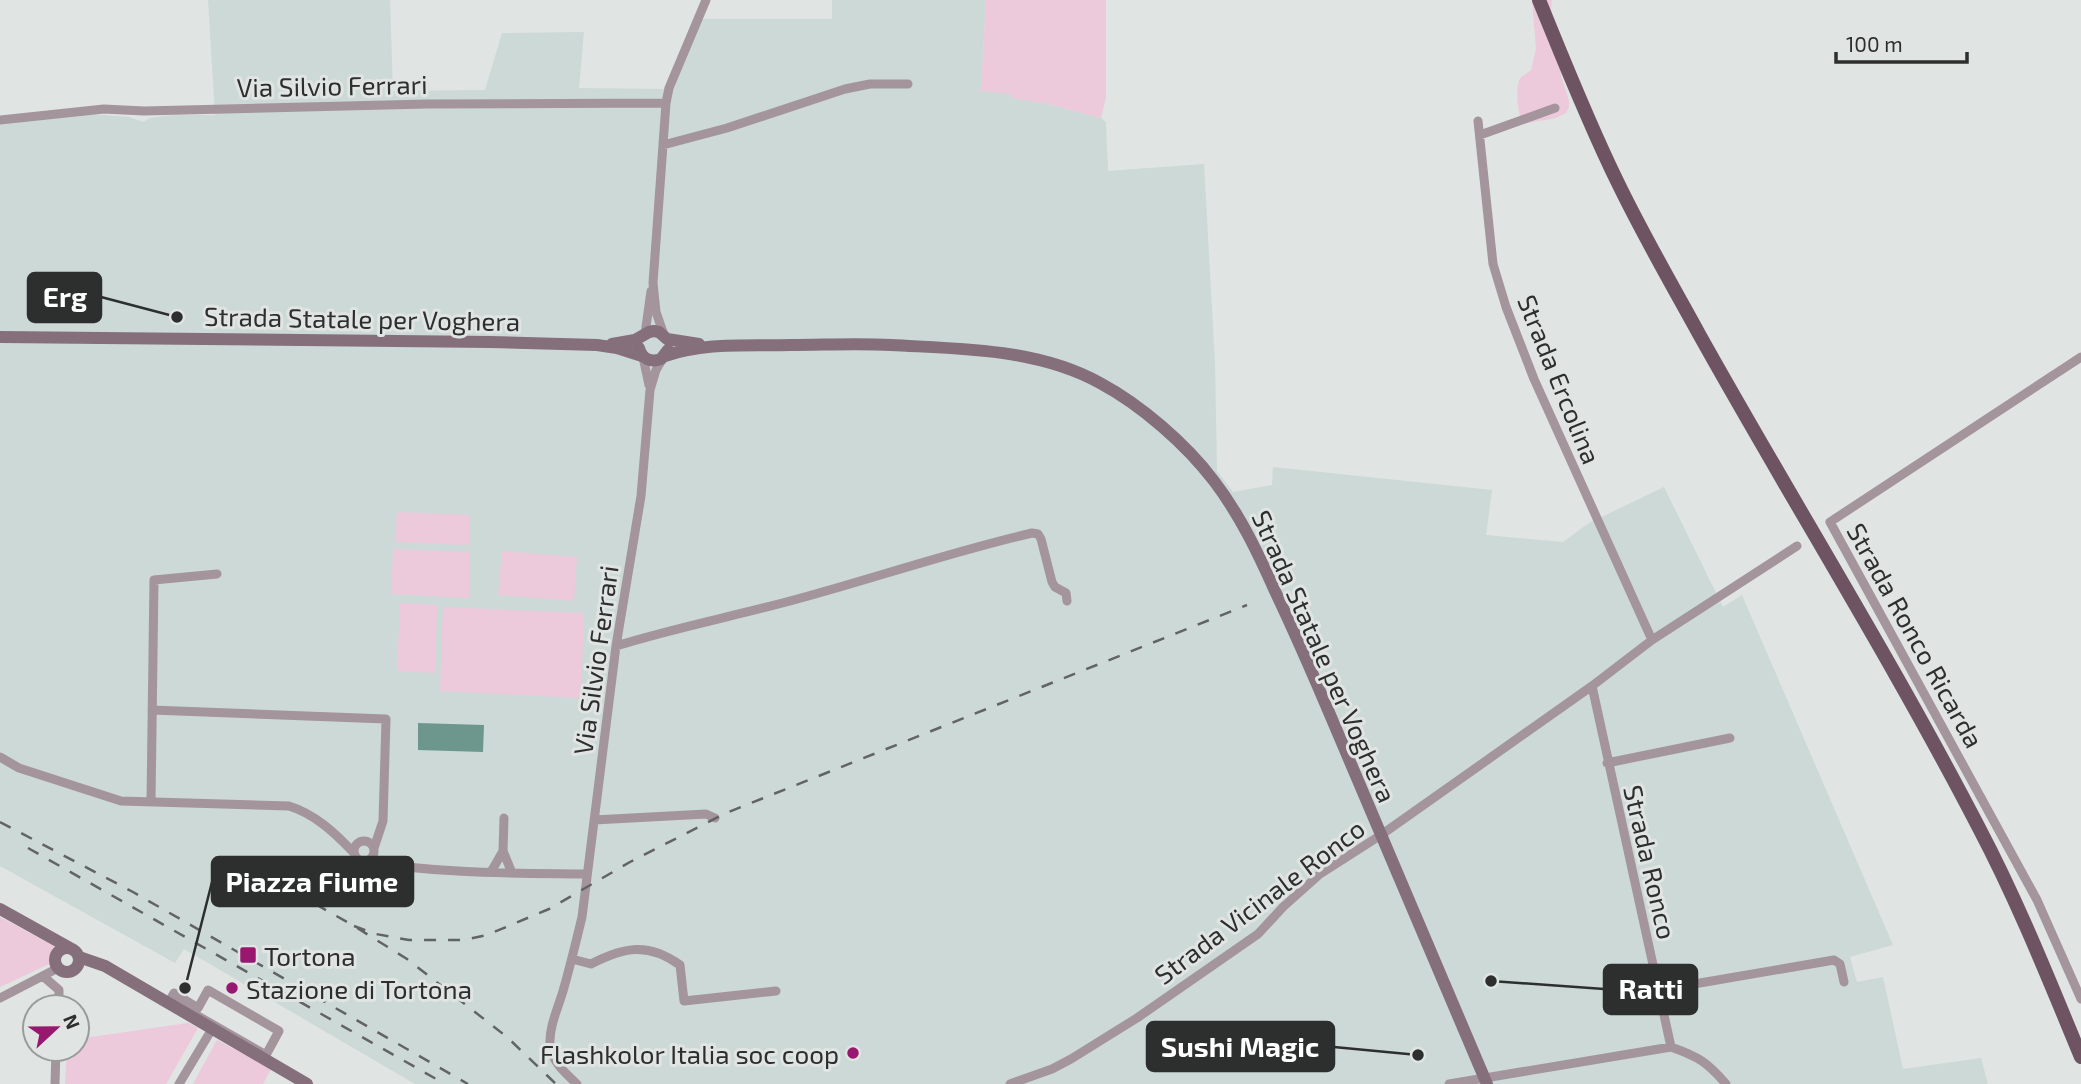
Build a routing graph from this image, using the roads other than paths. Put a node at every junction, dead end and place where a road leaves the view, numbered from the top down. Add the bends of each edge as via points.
1 (706, 0) edge
2 (1539, 0) edge
3 (908, 85) dead end
4 (666, 103) junction
5 (1555, 108) dead end
6 (0, 120) edge
7 (1478, 121) dead end
8 (1480, 135) junction
9 (663, 145) junction
10 (653, 282) junction
11 (643, 336) junction
12 (0, 337) edge
13 (666, 338) junction
14 (597, 345) junction
15 (712, 346) junction
16 (643, 356) junction
17 (664, 357) junction
18 (2081, 357) edge
19 (650, 390) junction
20 (1797, 546) dead end
21 (217, 574) dead end
22 (1067, 601) dead end
23 (1652, 640) junction
24 (616, 646) junction
25 (1592, 686) junction
26 (152, 710) junction
27 (1730, 738) dead end
28 (0, 757) edge
29 (1607, 763) junction
30 (151, 802) junction
31 (504, 818) dead end
32 (715, 818) dead end
33 (594, 820) junction
34 (383, 821) junction
35 (1381, 835) junction
36 (358, 845) junction
37 (374, 850) junction
38 (503, 851) junction
39 (366, 861) junction
40 (394, 866) junction
41 (491, 872) junction
42 (512, 873) junction
43 (586, 874) junction
44 (0, 909) edge
45 (75, 952) junction
46 (572, 958) junction
47 (58, 968) junction
48 (44, 977) junction
49 (1844, 982) dead end
50 (208, 990) joint
51 (1659, 990) junction
52 (776, 991) dead end
53 (59, 993) edge
54 (0, 998) edge
55 (2081, 999) edge
56 (212, 1029) junction
57 (1671, 1047) junction
58 (2081, 1057) edge
59 (56, 1063) edge
60 (1485, 1081) edge
61 (55, 1084) edge
62 (179, 1084) edge
63 (307, 1084) edge
64 (577, 1084) edge
65 (1010, 1084) edge
66 (1449, 1084) edge
67 (1726, 1084) edge

1 - 4 street
2 - 58 main road via 1577,95 1660,263 1981,832
3 - 9 street via 845,89
4 - 6 street, Via Silvio Ferrari via 104,109
4 - 9 street
5 - 8 street
7 - 8 street, Strada Ercolina
8 - 23 street, Strada Ercolina via 1493,264 1506,307
9 - 10 street
10 - 11 street
10 - 13 street via 656,312
11 - 13 main road, Strada Statale per Voghera via 654,331
11 - 14 main road, Strada Statale per Voghera
11 - 16 main road via 639,348
12 - 14 main road, Strada Statale per Voghera
13 - 15 main road, Strada Statale per Voghera
13 - 17 main road via 669,348
14 - 16 main road, Strada Statale per Voghera
15 - 17 main road, Strada Statale per Voghera
15 - 35 main road, Strada Statale per Voghera via 876,344 986,352 1057,365 1101,383 1136,407 1199,462 1240,520 1296,635
16 - 17 main road, Strada Statale per Voghera via 652,361
16 - 19 street, Via Silvio Ferrari
17 - 19 street, Via Silvio Ferrari
18 - 55 street, Strada Ronco Ricarda via 1830,522 2037,900
19 - 24 street, Via Silvio Ferrari via 641,496
20 - 23 street
21 - 26 street via 154,580
22 - 24 street via 1066,593 1052,582 1041,538 1032,534
23 - 25 street
24 - 33 street, Via Silvio Ferrari
25 - 29 street, Strada Ronco
25 - 35 street, Strada Vicinale Ronco
26 - 30 street
26 - 34 street via 386,719
27 - 29 street
28 - 30 street via 19,768 121,801
29 - 51 street, Strada Ronco
30 - 36 street via 289,806
31 - 38 street
32 - 33 street via 706,814
33 - 43 street, Via Silvio Ferrari
34 - 36 street
34 - 37 street
35 - 60 main road, Strada Statale per Voghera
35 - 65 street, Strada Vicinale Ronco via 1320,874 1258,934 1137,1018 1052,1069
36 - 37 street via 370,842
36 - 39 street via 356,858
37 - 39 street
37 - 40 street
38 - 41 street
38 - 42 street
39 - 40 street
40 - 41 street
41 - 42 street
42 - 43 street
43 - 46 street, Via Silvio Ferrari
44 - 45 main road
45 - 47 main road via 62,948 55,961
45 - 47 main road via 79,965 73,971
45 - 56 main road
46 - 52 street via 592,964 615,952 664,954 680,965 684,1001
46 - 64 street, Via Silvio Ferrari via 550,1045 562,1070
47 - 48 street
48 - 53 street
48 - 54 street
49 - 51 street via 1835,960
50 - 50 street via 279,1031 266,1055 170,1000 174,993 198,1008
51 - 57 street, Strada Ronco
56 - 62 street
56 - 63 main road
57 - 60 street
57 - 67 street via 1708,1064
59 - 61 street
60 - 66 street

